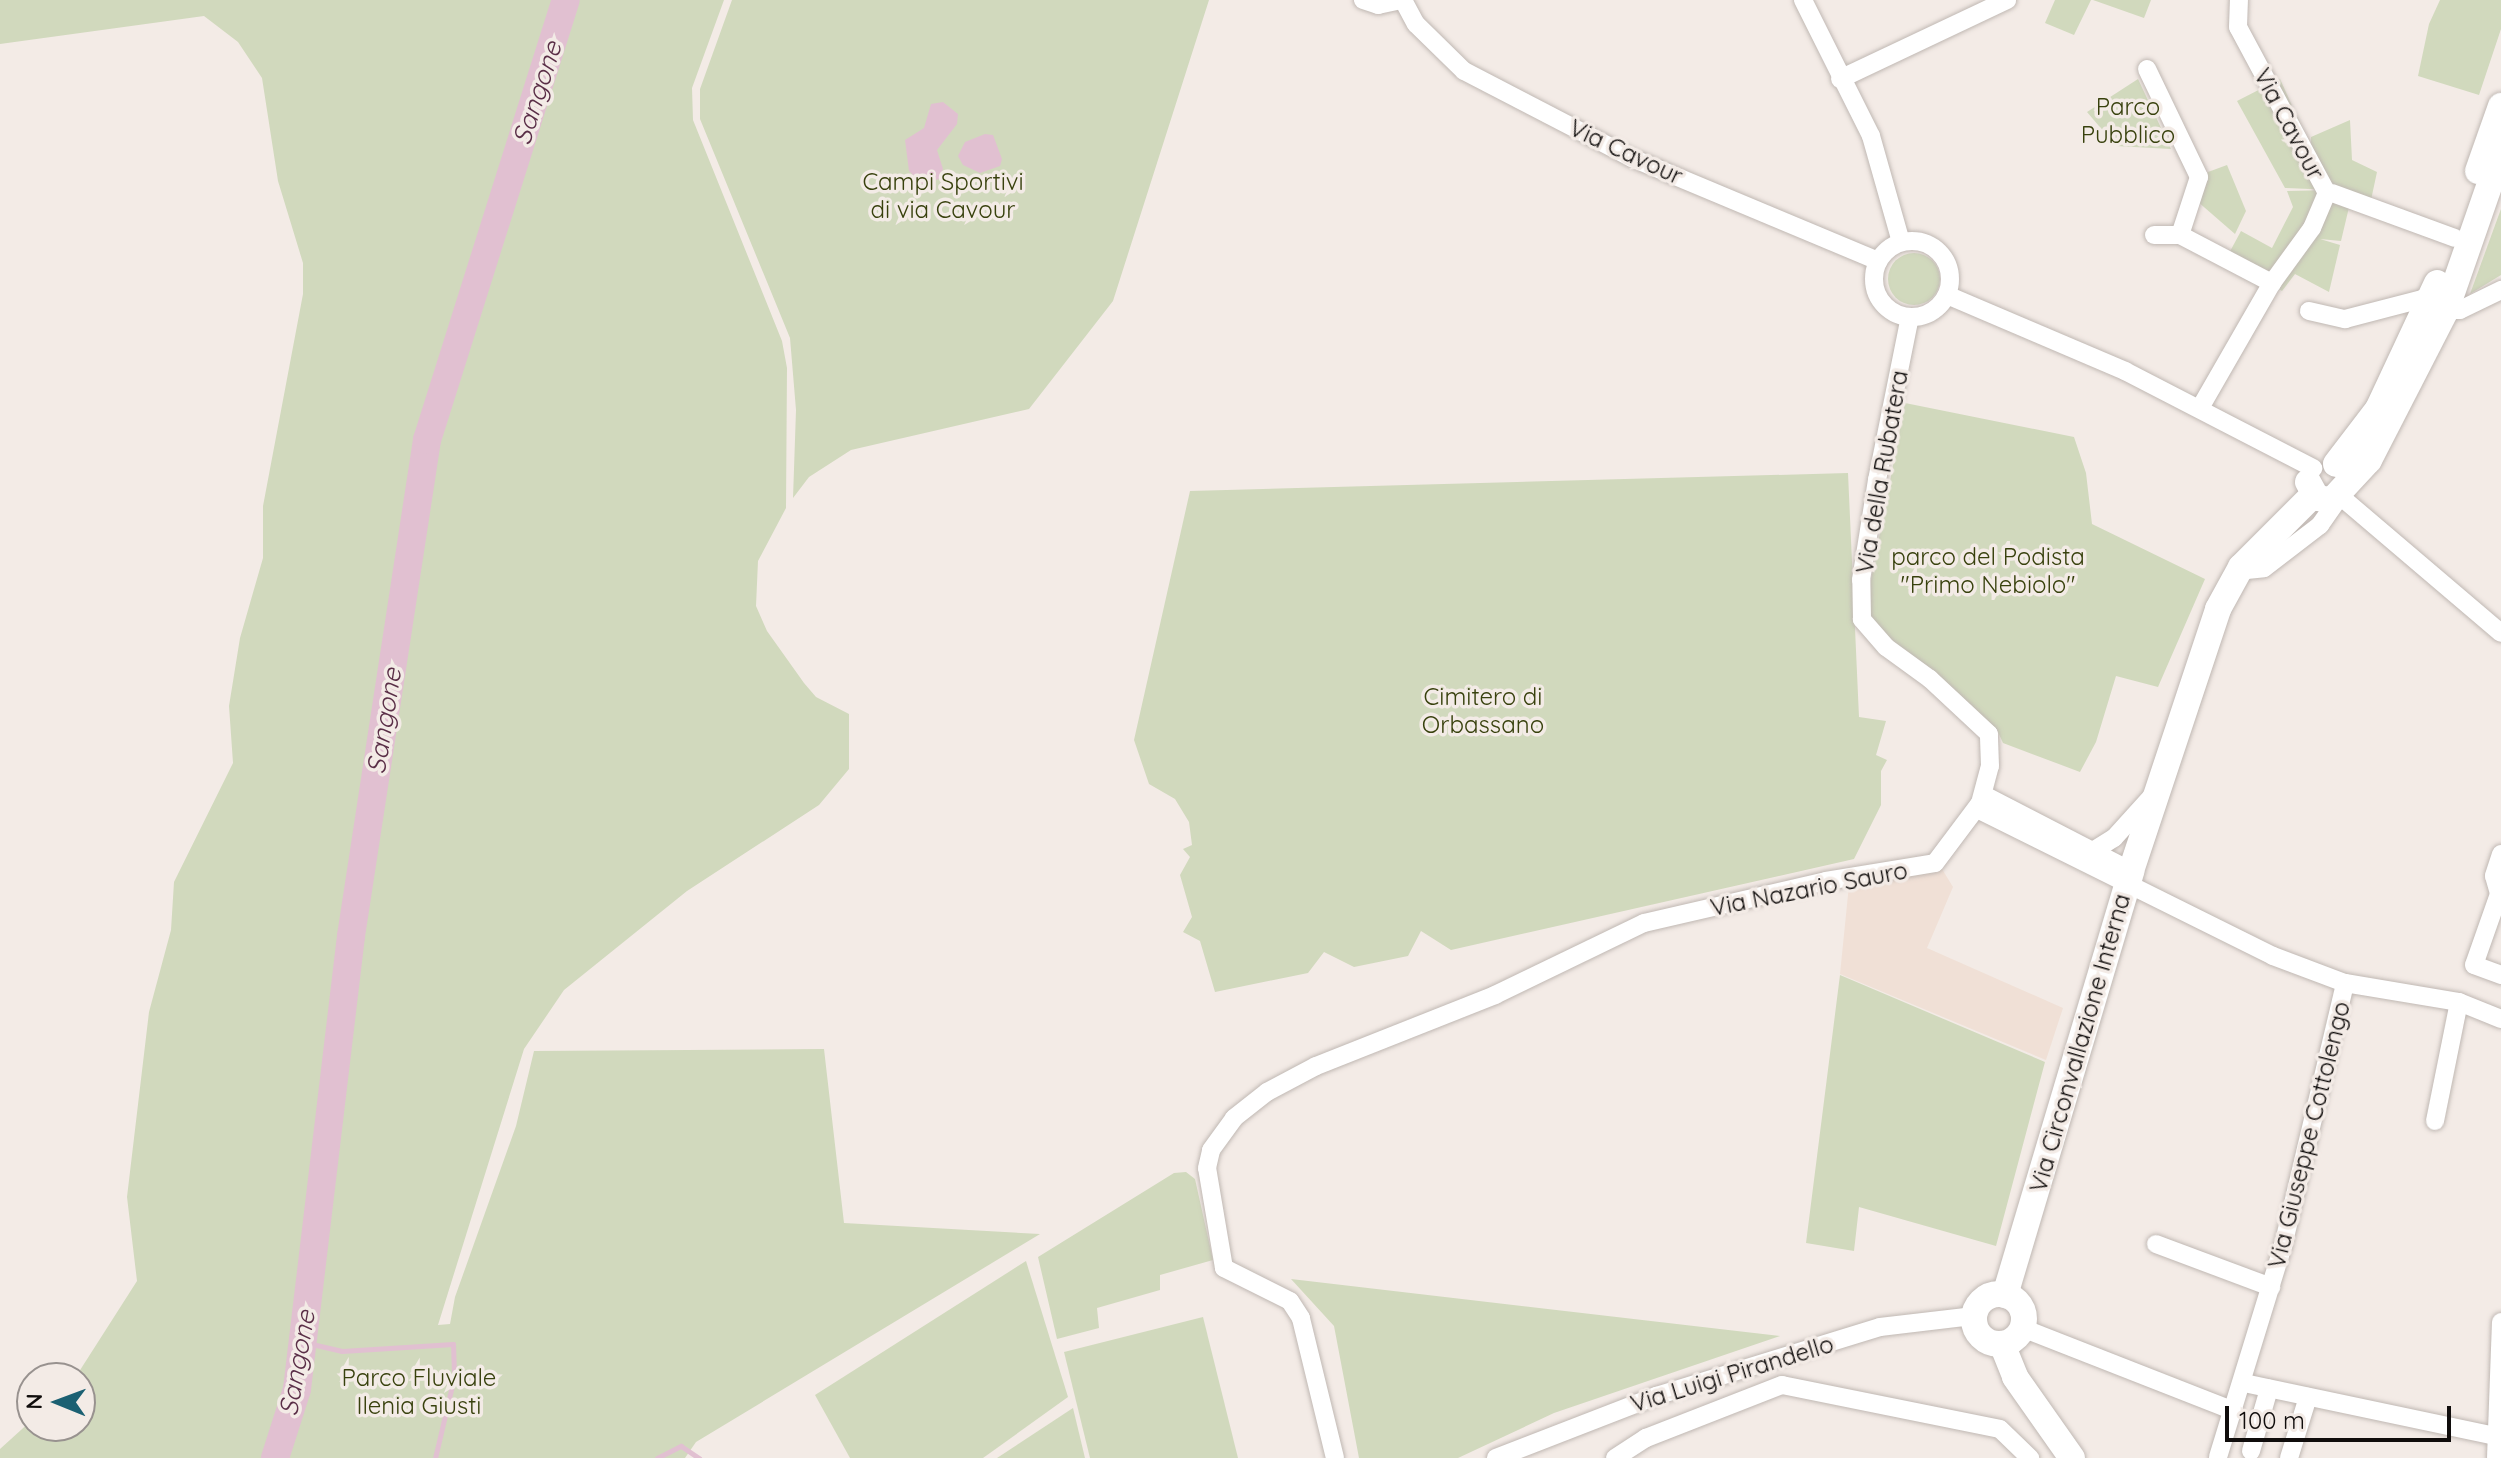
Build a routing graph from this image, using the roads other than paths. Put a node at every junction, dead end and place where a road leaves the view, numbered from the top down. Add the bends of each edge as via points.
1 (1363, 0) edge
2 (1403, 0) edge
3 (1803, 0) edge
4 (2007, 0) edge
5 (2239, 0) edge
6 (2147, 69) dead end
7 (1840, 79) junction
8 (2501, 106) edge
9 (2501, 152) edge
10 (2332, 193) dead end
11 (2154, 235) dead end
12 (2180, 235) junction
13 (2455, 238) junction
14 (1901, 242) junction
15 (1878, 261) junction
16 (2272, 283) junction
17 (2501, 290) edge
18 (1947, 295) junction
19 (2438, 306) junction
20 (2309, 311) dead end
21 (1910, 317) junction
22 (2200, 408) junction
23 (2326, 481) junction
24 (2218, 609) junction
25 (2501, 633) edge
26 (2157, 791) junction
27 (1977, 801) junction
28 (2093, 851) junction
29 (2501, 854) edge
30 (2129, 879) junction
31 (2501, 975) edge
32 (2345, 983) junction
33 (2459, 1002) junction
34 (2501, 1019) edge
35 (2435, 1121) dead end
36 (2156, 1244) dead end
37 (2271, 1287) junction
38 (2005, 1295) junction
39 (1974, 1316) junction
40 (2501, 1322) edge
41 (2012, 1336) junction
42 (2244, 1383) junction
43 (2269, 1389) junction
44 (2308, 1397) junction
45 (2234, 1411) junction
46 (2496, 1436) junction
47 (2251, 1451) dead end
48 (2224, 1456) edge
49 (1335, 1458) edge
50 (1496, 1458) edge
51 (1615, 1458) edge
52 (2030, 1458) edge
53 (2072, 1458) edge
54 (2289, 1458) edge
55 (2496, 1458) edge

1 - 2 street, Via Cavour via 1378,5
2 - 15 street, Via Cavour via 1416,24 1464,71 1632,158
3 - 7 street
4 - 7 street
5 - 16 street, Via Cavour via 2238,27 2327,193 2312,228
6 - 12 street via 2199,177
7 - 14 street via 1871,136
8 - 13 street
9 - 19 street
10 - 13 street
11 - 12 street
12 - 16 street
13 - 19 street
14 - 15 street
14 - 18 street via 1936,249 1949,270
15 - 21 street via 1874,273 1879,298 1886,307
16 - 22 street, Via Cavour
17 - 19 street via 2471,306
18 - 21 street via 1932,312
18 - 22 street
19 - 20 street via 2415,300 2345,319
19 - 23 street via 2393,419 2369,460
21 - 27 street, Via della Rubatera via 1861,580 1862,619 1886,647 1989,734
22 - 23 street
23 - 24 street, Via Circonvallazione Interna via 2237,571
23 - 24 street via 2225,566 2217,588
23 - 25 street
24 - 26 street, Via Circonvallazione Interna
26 - 28 street, Via Circonvallazione Interna via 2114,838
26 - 30 street, Via Circonvallazione Interna
27 - 28 street
27 - 30 street
27 - 49 street, Via Nazario Sauro via 1935,863 1826,881 1644,923 1495,995 1316,1066 1267,1092 1234,1118 1208,1159 1210,1206 1224,1268 1290,1301 1301,1318
28 - 30 street
29 - 31 street via 2494,876 2499,894 2474,965
30 - 32 street via 2220,933
30 - 38 street, Via Circonvallazione Interna
32 - 33 street
32 - 37 street, Via Giuseppe Cottolengo
33 - 34 street
33 - 35 street
36 - 37 street, Via Giuseppe Cottolengo
37 - 42 street, Via Giuseppe Cottolengo
38 - 39 street via 1983,1299
38 - 41 street via 2020,1304
39 - 41 street via 1984,1339
39 - 50 street, Via Luigi Pirandello via 1880,1327 1641,1401
40 - 46 street
41 - 45 street
41 - 53 street via 2015,1377
42 - 43 street
42 - 45 street, Via Giuseppe Cottolengo
43 - 44 street
43 - 47 street
44 - 46 street
44 - 54 street
45 - 48 street, Via Giuseppe Cottolengo
46 - 55 street
51 - 52 street via 1646,1438 1782,1385 2000,1429

